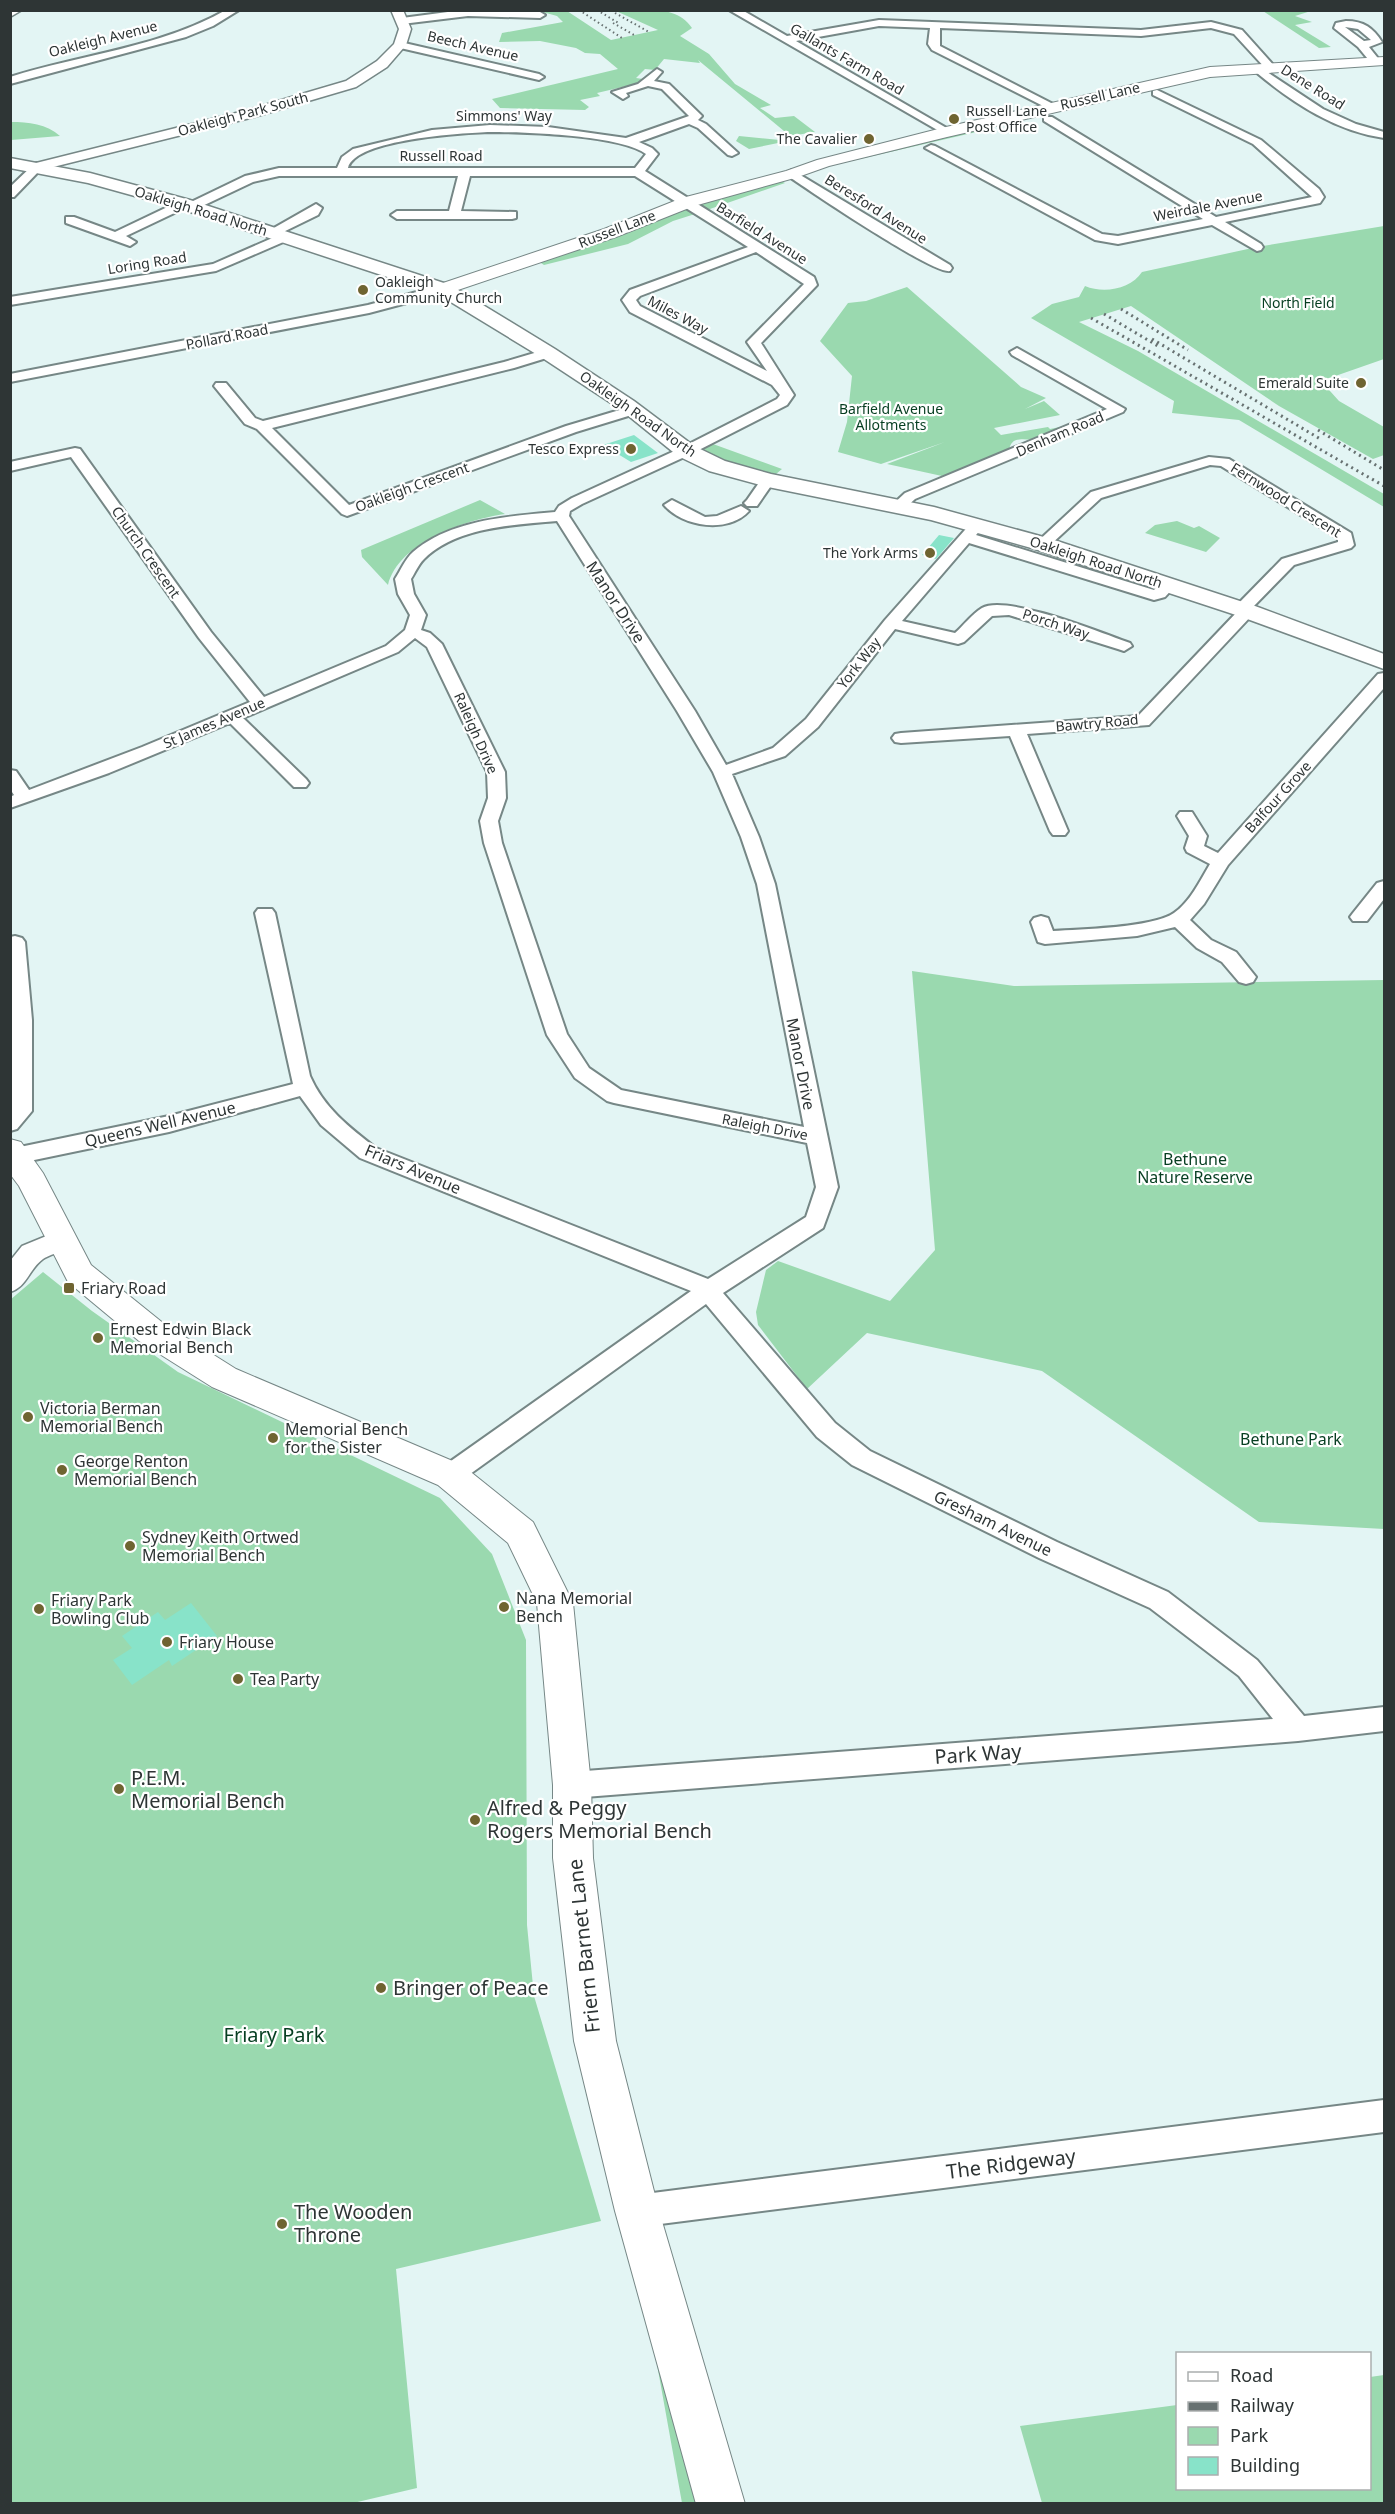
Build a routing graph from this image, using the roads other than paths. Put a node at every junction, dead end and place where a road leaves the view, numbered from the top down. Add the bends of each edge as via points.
1 (16, 10) edge
2 (234, 10) edge
3 (734, 10) edge
4 (10, 12) edge
5 (498, 13) edge
6 (514, 14) edge
7 (540, 15) dead end
8 (400, 16) edge
9 (935, 25) junction
10 (785, 40) junction
11 (1381, 42) edge
12 (400, 45) junction
13 (1362, 45) junction
14 (1380, 62) edge
15 (1266, 70) junction
16 (658, 71) dead end
17 (539, 77) dead end
18 (10, 81) edge
19 (647, 83) junction
20 (1157, 93) junction
21 (603, 94) dead end
22 (1091, 103) junction
23 (1049, 113) junction
24 (690, 120) junction
25 (993, 127) junction
26 (946, 132) junction
27 (1384, 135) edge
28 (627, 142) junction
29 (931, 148) junction
30 (732, 153) dead end
31 (10, 163) edge
32 (37, 166) junction
33 (342, 171) junction
34 (465, 172) junction
35 (638, 172) junction
36 (792, 174) junction
37 (10, 194) edge
38 (688, 202) junction
39 (188, 205) junction
40 (316, 208) dead end
41 (397, 215) dead end
42 (454, 215) junction
43 (512, 215) dead end
44 (70, 220) dead end
45 (1213, 220) junction
46 (277, 235) junction
47 (117, 236) junction
48 (134, 243) dead end
49 (1257, 247) dead end
50 (756, 248) junction
51 (946, 268) dead end
52 (442, 289) junction
53 (10, 301) edge
54 (754, 342) junction
55 (1017, 352) dead end
56 (548, 353) junction
57 (730, 359) junction
58 (10, 378) edge
59 (777, 382) junction
60 (221, 386) dead end
61 (633, 410) junction
62 (262, 426) junction
63 (686, 451) junction
64 (10, 467) edge
65 (768, 480) junction
66 (672, 505) dead end
67 (898, 507) junction
68 (561, 516) junction
69 (971, 531) junction
70 (1043, 544) junction
71 (1069, 560) junction
72 (1244, 610) junction
73 (891, 623) junction
74 (412, 632) junction
75 (1124, 646) dead end
76 (1384, 662) edge
77 (1384, 678) edge
78 (260, 703) junction
79 (231, 715) junction
80 (1016, 730) junction
81 (900, 738) dead end
82 (722, 772) junction
83 (10, 775) edge
84 (300, 783) dead end
85 (18, 801) edge
86 (1186, 816) dead end
87 (1059, 831) dead end
88 (1220, 862) junction
89 (1384, 887) edge
90 (265, 913) dead end
91 (1360, 917) dead end
92 (1179, 920) junction
93 (1041, 922) dead end
94 (15, 942) dead end
95 (1246, 976) dead end
96 (304, 1088) junction
97 (816, 1137) junction
98 (12, 1143) edge
99 (61, 1240) junction
100 (10, 1282) edge
101 (708, 1291) junction
102 (450, 1475) junction
103 (1384, 1719) edge
104 (1298, 1729) junction
105 (572, 1785) junction
106 (1384, 2116) edge
107 (638, 2211) junction
108 (721, 2504) edge

1 - 4 street
2 - 18 street, Oakleigh Avenue via 173,37
3 - 10 street, Gallants Farm Road
5 - 6 street
5 - 8 street
6 - 7 street
8 - 12 street via 404,36
9 - 10 street, Dene Road via 879,23
9 - 15 street, Dene Road via 976,23 1141,33 1219,26 1238,32
9 - 23 street via 936,48
10 - 26 street, Gallants Farm Road
11 - 13 street
11 - 13 street via 1366,27 1340,25
12 - 17 street, Beech Avenue
12 - 32 street, Oakleigh Park South via 371,72 337,89
13 - 14 street
14 - 15 main road, Russell Lane
15 - 20 main road, Russell Lane
15 - 22 main road, Russell Lane via 1234,69 1188,75
15 - 27 street, Dene Road via 1330,117
16 - 19 street
19 - 21 street via 620,94
19 - 24 street via 665,86 696,116
20 - 22 main road, Russell Lane
20 - 45 street, Weirdale Avenue via 1257,142 1318,196 1310,202
22 - 23 main road, Russell Lane
23 - 25 main road, Russell Lane
23 - 45 street
24 - 28 street
24 - 30 street
25 - 26 main road, Russell Lane
25 - 29 main road, Russell Lane
26 - 36 main road, Russell Lane
28 - 33 street, Simmons' Way via 548,130 452,131 395,140 356,152 346,158
28 - 35 street, Simmons' Way via 652,154
29 - 36 main road, Russell Lane
29 - 45 street, Weirdale Avenue via 1108,239
31 - 32 main road, Oakleigh Road North
32 - 37 street
32 - 39 main road, Oakleigh Road North
33 - 34 street, Russell Road
33 - 39 street, Russell Road via 270,173
34 - 35 street, Russell Road
34 - 42 street
35 - 38 street
36 - 38 main road, Russell Lane
36 - 51 street, Beresford Avenue
38 - 50 street, Barfield Avenue
38 - 52 main road, Russell Lane via 600,237
39 - 46 main road, Oakleigh Road North
39 - 47 street, Russell Road
40 - 46 street, Loring Road
41 - 42 street
42 - 43 street
44 - 47 street
45 - 49 street
46 - 52 main road, Oakleigh Road North
46 - 53 street, Loring Road via 216,267
47 - 48 street
50 - 54 street, Barfield Avenue via 809,280 811,285
50 - 57 street, Miles Way via 635,293 628,300 635,309
52 - 56 main road, Oakleigh Road North
52 - 58 street, Pollard Road via 369,309
54 - 57 street
54 - 59 street
55 - 67 street, Denham Road via 1118,409 910,496
56 - 61 main road, Oakleigh Road North
56 - 62 street
57 - 59 street, Miles Way
59 - 63 street via 787,395 782,402
60 - 62 street via 250,420
61 - 62 street, Oakleigh Crescent via 347,511
61 - 63 main road, Oakleigh Road North
63 - 65 main road, Oakleigh Road North via 717,466
63 - 68 street via 577,501 564,509
64 - 78 street, Church Crescent via 75,452 205,635
65 - 66 street via 746,507 722,520 690,519
65 - 67 main road, Oakleigh Road North
67 - 69 main road, Oakleigh Road North
68 - 74 street via 478,527 418,556 403,579 418,615
68 - 82 street, Manor Drive
69 - 70 main road, Oakleigh Road North
69 - 71 street
69 - 73 street, York Way
70 - 71 main road, Oakleigh Road North
70 - 72 street, Fernwood Crescent via 1096,495 1209,461 1224,462 1346,536 1346,545 1288,562
71 - 72 main road, Oakleigh Road North via 1168,585
72 - 76 main road, Oakleigh Road North
72 - 80 street, Bawtry Road via 1143,721
73 - 75 street, Porch Way via 958,639 987,611 1009,610
73 - 82 street, York Way via 797,738 779,752
74 - 78 street, St James Avenue via 392,649
74 - 97 street, Raleigh Drive via 434,644 496,772 497,798 489,821 493,843 557,1035 582,1073 614,1096
77 - 88 street, Balfour Grove
78 - 79 street, St James Avenue
79 - 84 street
79 - 85 street, St James Avenue via 86,777
80 - 81 street, Bawtry Road
80 - 87 street
82 - 97 street, Manor Drive via 766,884
83 - 85 street
86 - 88 street via 1198,836 1194,848
88 - 92 street, Balfour Grove via 1203,893
89 - 91 street
90 - 96 street, Friars Avenue
92 - 93 street via 1137,930 1045,938
92 - 95 street via 1204,944 1229,957
94 - 98 street via 22,1020 21,1111
96 - 98 street, Queens Well Avenue via 169,1124
96 - 101 street, Friars Avenue via 324,1118 368,1153 687,1279
97 - 101 street, Manor Drive via 827,1187 815,1222
98 - 99 main road, Friern Barnet Lane
99 - 100 street via 32,1252
99 - 102 main road, Friern Barnet Lane via 79,1273 103,1294 151,1332 224,1378
101 - 102 street, Manor Drive
101 - 104 street, Gresham Avenue via 826,1430 861,1458 1159,1600 1248,1668
102 - 105 main road, Friern Barnet Lane via 521,1533 555,1603
103 - 104 street, Park Way
104 - 105 street, Park Way
105 - 107 main road, Friern Barnet Lane via 573,1858 595,2041
106 - 107 street, The Ridgeway
107 - 108 main road, Friern Barnet Lane

